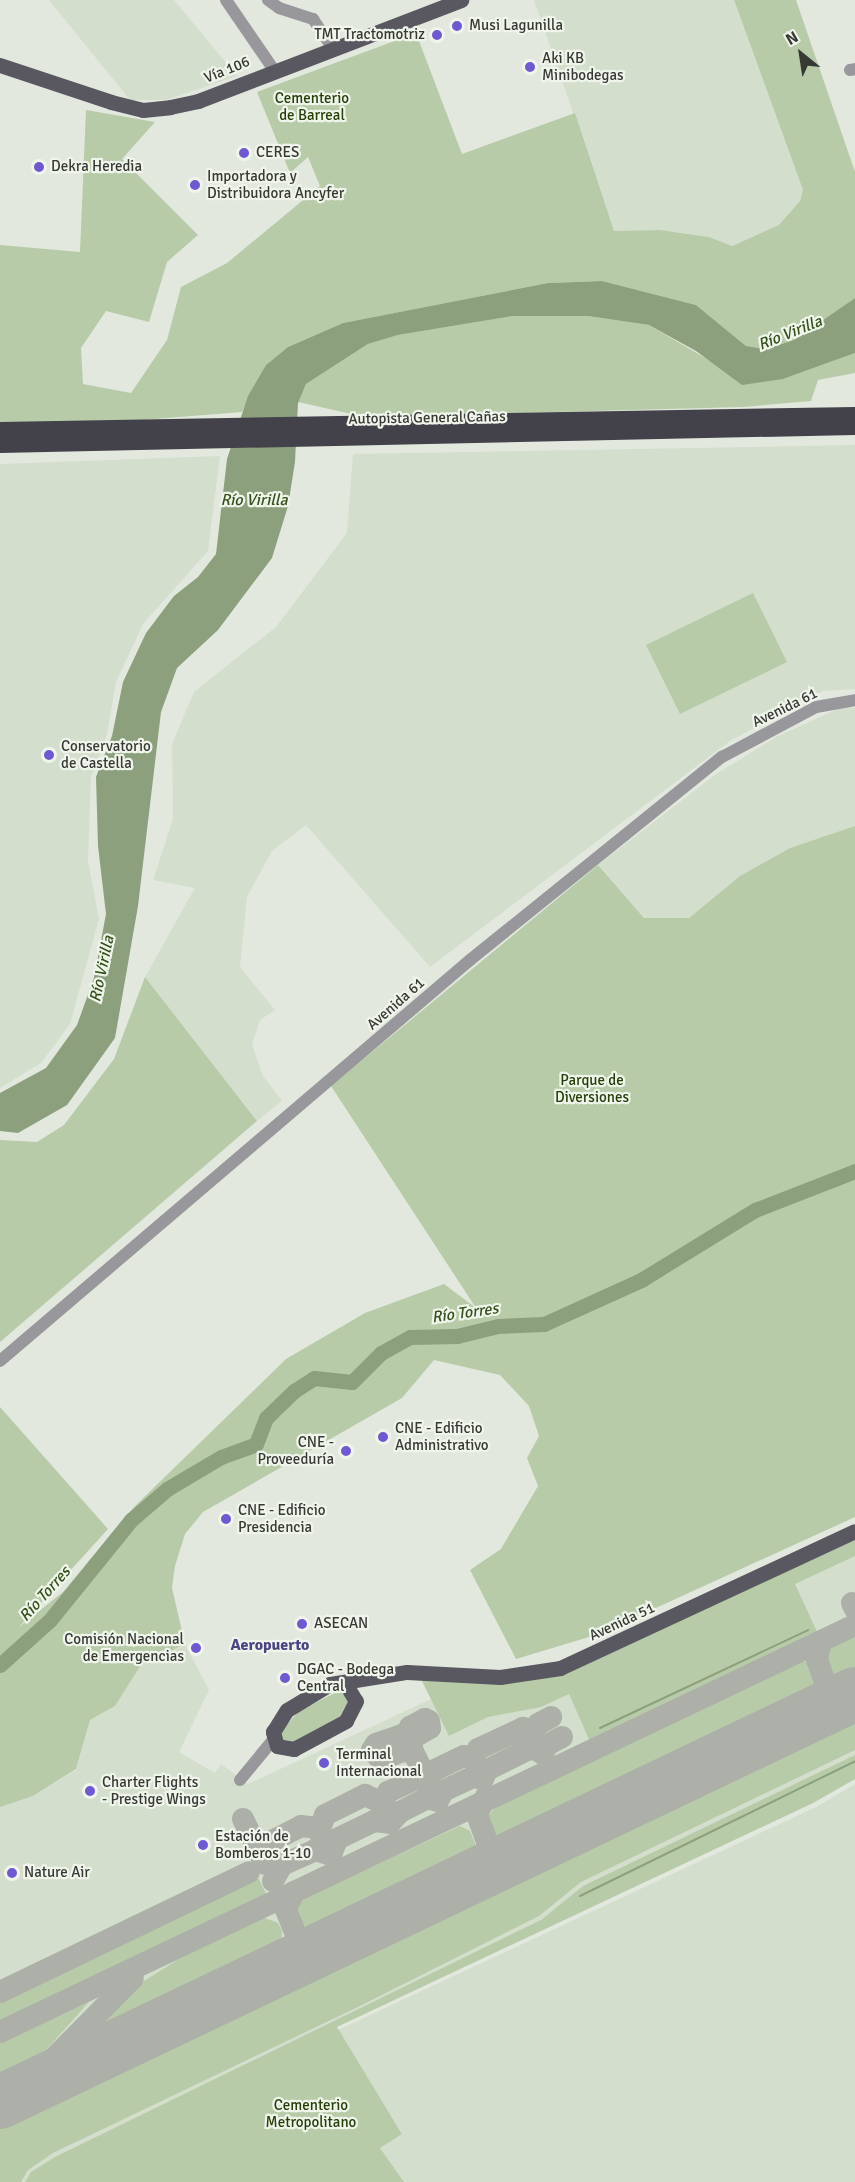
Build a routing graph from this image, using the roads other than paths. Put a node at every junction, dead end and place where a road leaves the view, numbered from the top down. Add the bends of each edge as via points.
1 (226, 0) edge
2 (270, 1) edge
3 (454, 1) edge
4 (333, 49) junction
5 (0, 65) edge
6 (274, 70) junction
7 (855, 415) edge
8 (855, 427) edge
9 (0, 430) edge
10 (380, 430) junction
11 (185, 434) junction
12 (0, 445) edge
13 (855, 700) edge
14 (0, 1361) edge
15 (855, 1531) edge
16 (388, 1674) junction
17 (345, 1683) junction
18 (356, 1701) junction
19 (273, 1740) junction
20 (240, 1780) dead end

1 - 6 street
2 - 4 street via 313,19
3 - 4 main road, Vía 106
4 - 6 main road, Vía 106
5 - 6 main road, Vía 106 via 143,110 198,100
7 - 10 highway, Autopista General Cañas
8 - 10 highway, Autopista General Cañas
9 - 11 highway, Autopista General Cañas
10 - 11 highway, Autopista General Cañas
11 - 12 highway, Autopista General Cañas
13 - 14 street, Avenida 61 via 816,707 722,757 470,960
15 - 16 main road, Avenida 51 via 560,1668 500,1677
16 - 17 main road, Avenida 51
16 - 18 main road
17 - 18 main road
17 - 19 main road, Avenida 51 via 330,1684 297,1701 278,1720
18 - 19 main road via 346,1721 316,1741 285,1750
19 - 20 street, Avenida 51

